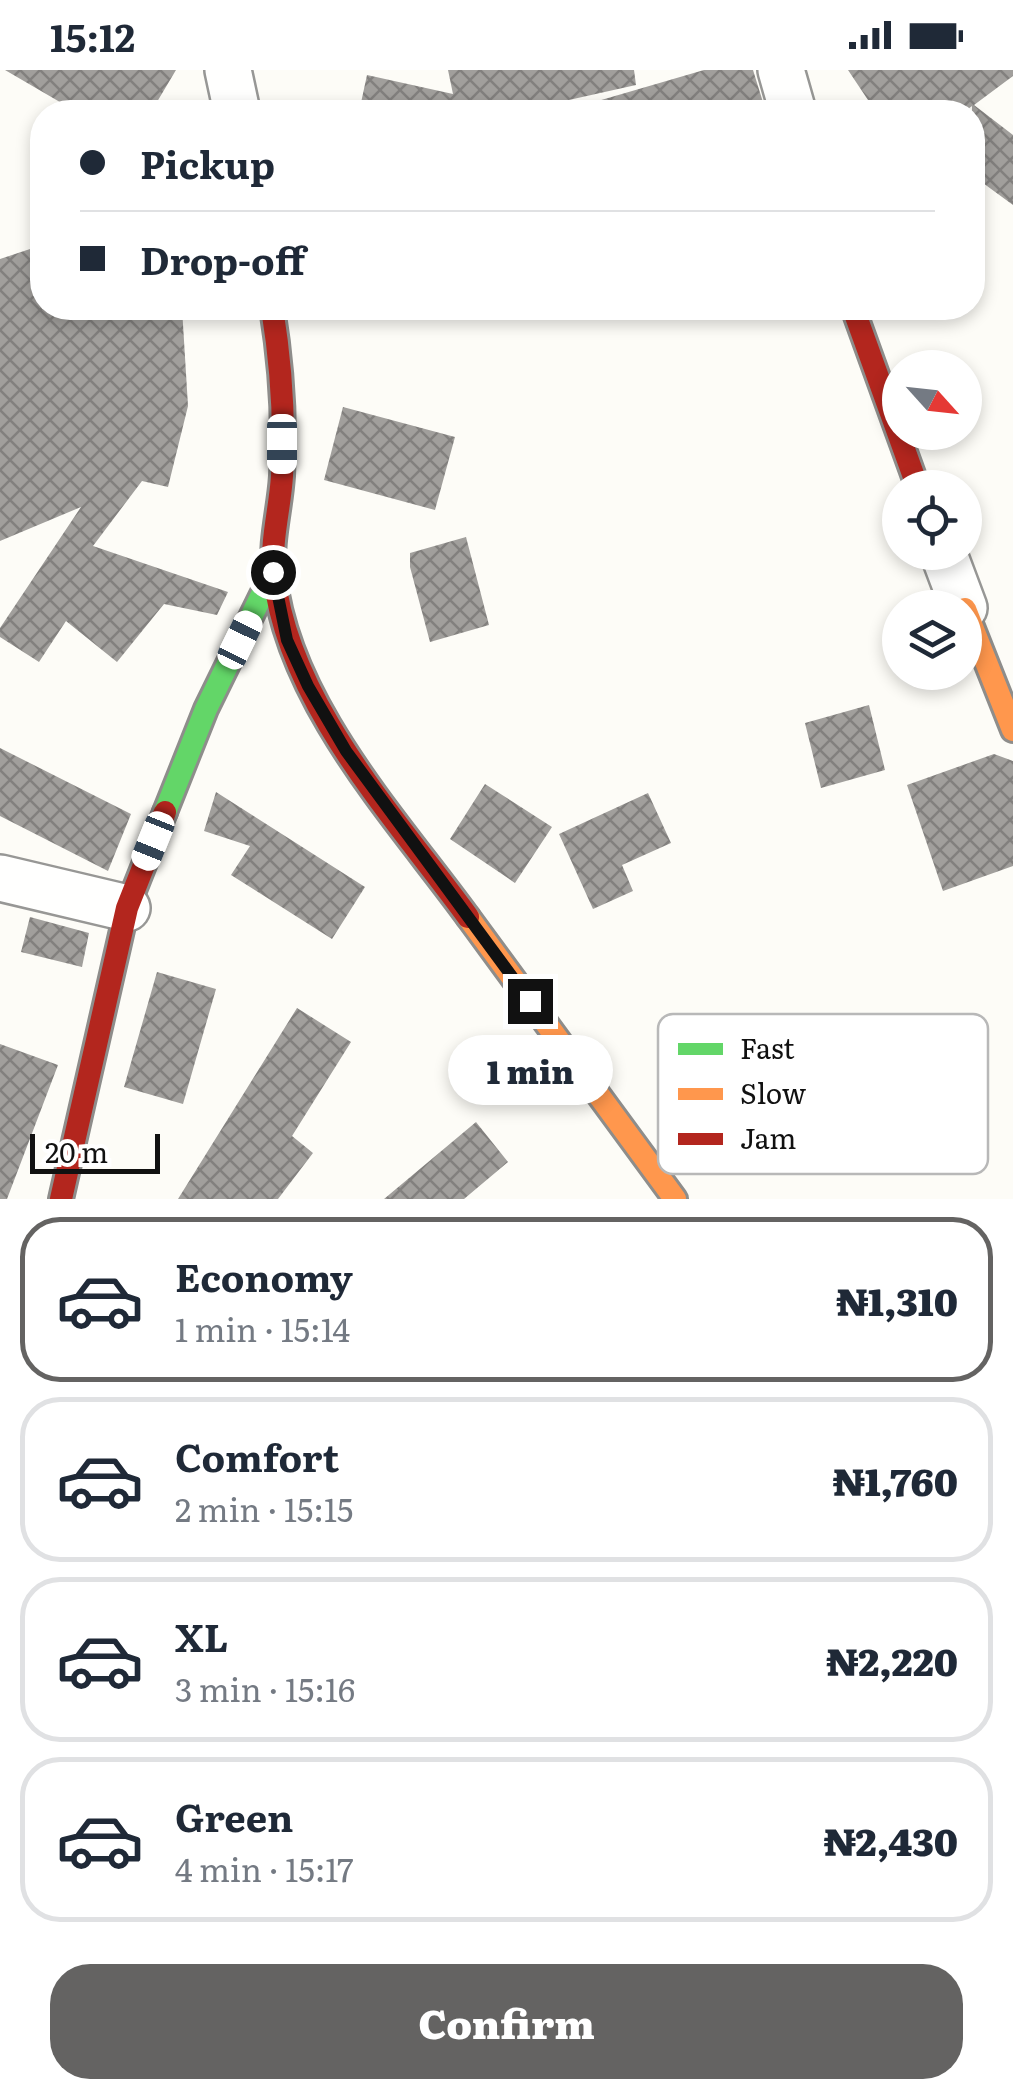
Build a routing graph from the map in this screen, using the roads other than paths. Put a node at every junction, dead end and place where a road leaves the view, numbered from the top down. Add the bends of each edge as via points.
1 (780, 70) edge
2 (789, 100) edge
3 (274, 320) edge
4 (857, 320) edge
5 (912, 470) edge
6 (273, 572) junction
7 (982, 651) edge
8 (1013, 730) edge
9 (0, 878) edge
10 (127, 908) junction
11 (61, 1199) edge
12 (676, 1199) edge

1 - 2 street
3 - 6 street via 282,475
4 - 5 street
6 - 10 street via 206,709
6 - 12 street via 287,640 346,751
7 - 8 street
9 - 10 street
10 - 11 street

